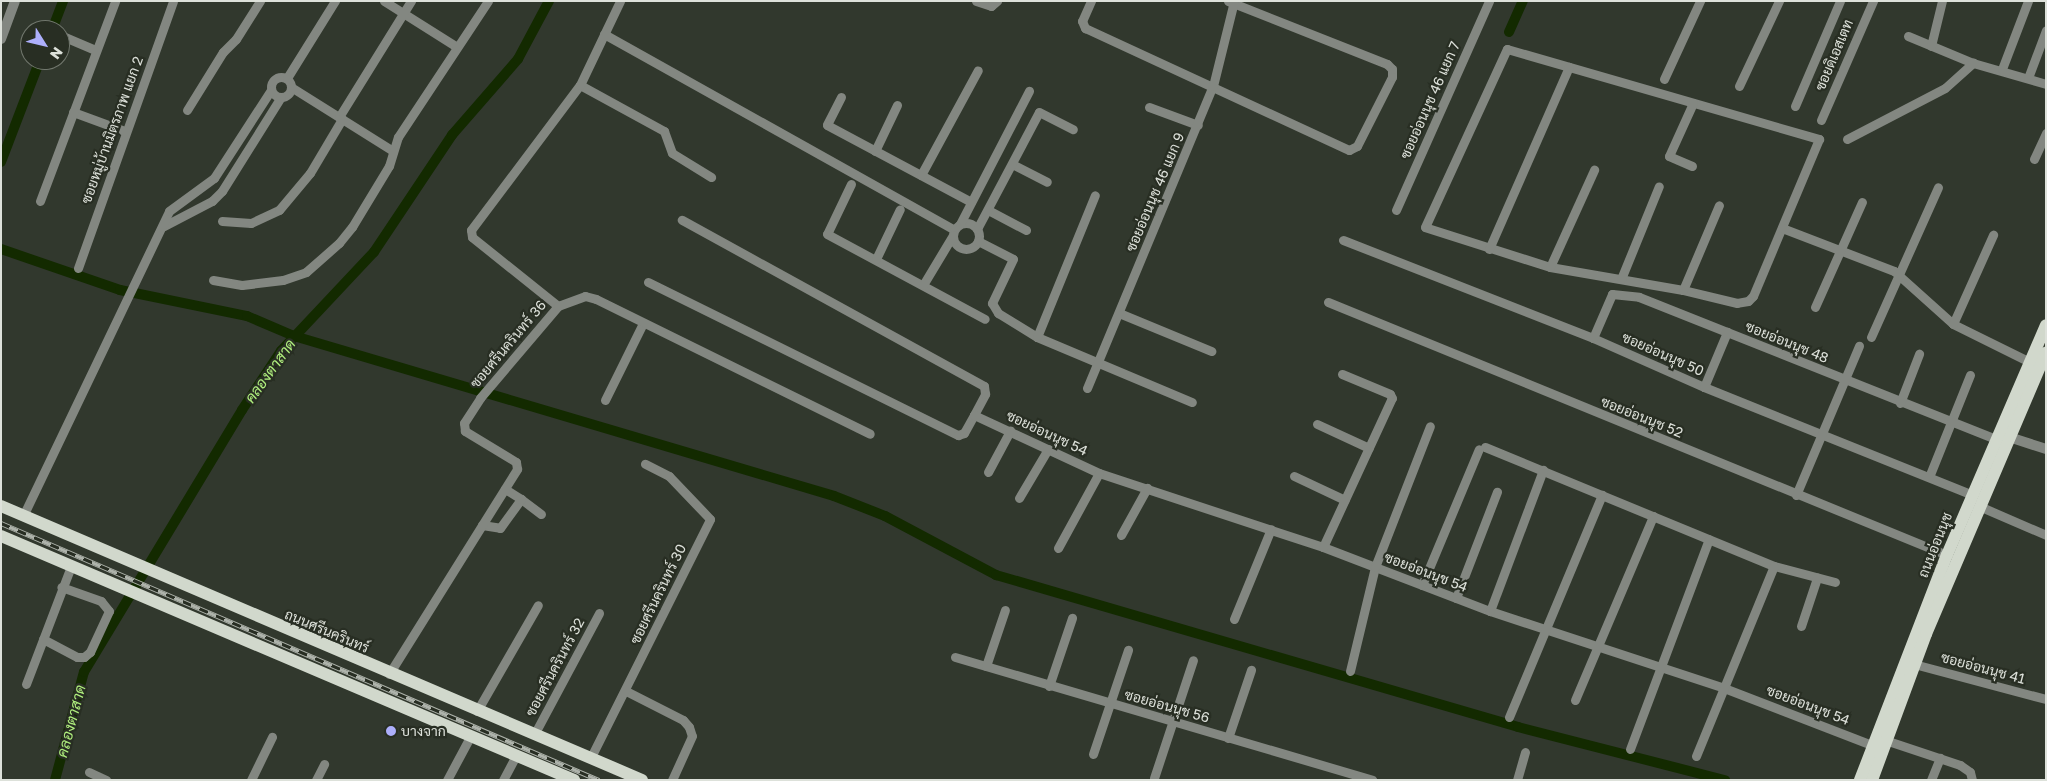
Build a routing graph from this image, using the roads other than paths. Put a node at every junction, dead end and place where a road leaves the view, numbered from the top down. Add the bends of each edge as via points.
1 (16, 1) edge
2 (115, 1) edge
3 (173, 1) edge
4 (260, 1) edge
5 (335, 1) edge
6 (384, 1) edge
7 (411, 1) edge
8 (488, 1) edge
9 (620, 1) edge
10 (976, 1) edge
11 (997, 1) edge
12 (1091, 1) edge
13 (1488, 1) edge
14 (1700, 1) edge
15 (1779, 1) edge
16 (1840, 1) edge
17 (1873, 1) edge
18 (1942, 1) edge
19 (2028, 1) edge
20 (1232, 2) edge
21 (404, 14) junction
22 (2046, 30) edge
23 (604, 34) junction
24 (1908, 36) dead end
25 (1, 39) edge
26 (70, 39) edge
27 (1931, 46) junction
28 (457, 47) junction
29 (96, 50) junction
30 (1973, 63) junction
31 (1569, 67) junction
32 (978, 70) dead end
33 (2002, 70) junction
34 (287, 78) junction
35 (2028, 78) junction
36 (1664, 79) dead end
37 (2046, 84) edge
38 (580, 85) junction
39 (1213, 86) junction
40 (1739, 86) dead end
41 (291, 87) junction
42 (271, 90) junction
43 (1029, 91) dead end
44 (281, 97) junction
45 (841, 97) dead end
46 (1693, 103) junction
47 (897, 105) dead end
48 (1794, 106) dead end
49 (1149, 107) dead end
50 (187, 110) dead end
51 (73, 112) junction
52 (341, 118) junction
53 (1821, 120) dead end
54 (1198, 125) junction
55 (1073, 128) dead end
56 (125, 130) junction
57 (2046, 133) edge
58 (1848, 139) dead end
59 (393, 151) junction
60 (874, 151) junction
61 (2034, 159) dead end
62 (1012, 164) junction
63 (1692, 166) dead end
64 (1594, 170) dead end
65 (921, 175) junction
66 (711, 177) dead end
67 (1047, 182) dead end
68 (851, 184) dead end
69 (1659, 186) dead end
70 (1938, 187) dead end
71 (1094, 194) dead end
72 (40, 201) dead end
73 (972, 202) junction
74 (1862, 202) dead end
75 (1719, 205) dead end
76 (900, 209) dead end
77 (988, 210) junction
78 (1396, 210) dead end
79 (682, 220) dead end
80 (222, 221) dead end
81 (164, 226) junction
82 (1782, 228) junction
83 (956, 230) junction
84 (977, 230) junction
85 (1026, 230) dead end
86 (1992, 235) dead end
87 (1343, 240) dead end
88 (978, 241) junction
89 (1489, 249) junction
90 (1841, 249) junction
91 (876, 259) junction
92 (1550, 267) junction
93 (78, 268) dead end
94 (1899, 275) junction
95 (1620, 279) junction
96 (213, 280) dead end
97 (648, 282) dead end
98 (923, 285) junction
99 (1683, 290) junction
100 (1328, 302) dead end
101 (558, 306) junction
102 (1815, 307) dead end
103 (1119, 312) junction
104 (985, 319) dead end
105 (643, 323) junction
106 (1952, 324) junction
107 (2046, 325) edge
108 (1727, 332) junction
109 (1037, 337) junction
110 (1871, 337) dead end
111 (1593, 338) junction
112 (1858, 346) dead end
113 (1211, 351) dead end
114 (2046, 353) edge
115 (1919, 354) dead end
116 (1097, 364) junction
117 (2035, 364) junction
118 (1342, 374) dead end
119 (1970, 375) dead end
120 (1844, 380) junction
121 (1704, 387) junction
122 (1087, 388) dead end
123 (604, 400) dead end
124 (1192, 402) dead end
125 (1900, 403) junction
126 (974, 415) junction
127 (1952, 422) junction
128 (1317, 424) dead end
129 (1430, 426) dead end
130 (1010, 431) junction
131 (870, 434) dead end
132 (1821, 435) junction
133 (2002, 438) junction
134 (1369, 448) junction
135 (1048, 449) junction
136 (2046, 449) edge
137 (645, 464) dead end
138 (1543, 470) junction
139 (988, 472) dead end
140 (1099, 473) junction
141 (1294, 476) dead end
142 (1929, 477) junction
143 (1147, 488) junction
144 (506, 489) junction
145 (1496, 492) dead end
146 (1602, 495) junction
147 (1796, 495) junction
148 (1019, 498) dead end
149 (521, 499) junction
150 (1345, 500) junction
151 (1976, 500) junction
152 (1, 506) edge
153 (542, 514) dead end
154 (23, 516) junction
155 (1653, 516) junction
156 (482, 525) junction
157 (1271, 529) junction
158 (1121, 535) dead end
159 (2046, 535) edge
160 (1, 536) edge
161 (1709, 539) junction
162 (1323, 547) junction
163 (1058, 548) dead end
164 (1952, 557) junction
165 (71, 566) junction
166 (1774, 566) junction
167 (1375, 567) junction
168 (1817, 578) junction
169 (1835, 582) dead end
170 (1422, 585) junction
171 (61, 587) junction
172 (1456, 598) junction
173 (538, 605) dead end
174 (1005, 610) dead end
175 (1490, 610) junction
176 (599, 613) dead end
177 (1072, 618) dead end
178 (1234, 619) dead end
179 (1801, 626) dead end
180 (1544, 628) junction
181 (43, 639) junction
182 (1597, 646) junction
183 (1128, 650) dead end
184 (955, 656) dead end
185 (1193, 660) dead end
186 (1914, 664) junction
187 (986, 666) junction
188 (1662, 668) junction
189 (1251, 670) dead end
190 (1350, 671) dead end
191 (389, 674) junction
192 (26, 684) dead end
193 (1049, 686) junction
194 (1724, 688) junction
195 (626, 691) junction
196 (2046, 699) edge
197 (1575, 700) dead end
198 (1109, 703) junction
199 (477, 711) junction
200 (1509, 717) dead end
201 (1173, 722) junction
202 (535, 734) junction
203 (471, 736) junction
204 (272, 737) dead end
205 (1228, 738) junction
206 (1880, 744) junction
207 (1630, 749) dead end
208 (1525, 752) dead end
209 (1093, 754) dead end
210 (516, 756) junction
211 (1696, 756) dead end
212 (591, 757) junction
213 (1940, 758) junction
214 (324, 764) dead end
215 (90, 772) dead end
216 (1154, 778) dead end
217 (106, 780) edge
218 (251, 780) edge
219 (316, 780) edge
220 (447, 780) edge
221 (503, 780) edge
222 (574, 780) edge
223 (642, 780) edge
224 (672, 780) edge
225 (1372, 780) edge
226 (1517, 780) edge
227 (1860, 780) edge
228 (1872, 780) edge
229 (1931, 780) edge
230 (1972, 780) edge

1 - 25 street
2 - 29 street
3 - 56 street, ซอยหมู่บ้านมิตรภาพ แยก 2
4 - 50 street
5 - 34 street
6 - 21 street
7 - 21 street
8 - 28 street
9 - 23 street
10 - 11 street via 991,6
12 - 39 street via 1082,21 1085,28
13 - 78 street, ซอยอ่อนนุช 46 แยก 7
14 - 36 street
15 - 40 street
16 - 48 street
17 - 53 street, ซอยดิเอสเตท
18 - 27 street
19 - 33 street
20 - 39 street, ซอยอ่อนนุช 46 แยก 9
20 - 39 street via 1387,64 1392,69 1392,77 1357,146 1349,150
21 - 28 street
21 - 52 street
22 - 35 street
23 - 38 street
23 - 83 street
24 - 27 street
26 - 29 street
27 - 30 street
28 - 59 street via 398,137
29 - 51 street
30 - 33 street
30 - 58 street via 1945,88
31 - 46 street
31 - 89 street
31 - 89 street via 1507,49 1425,227
32 - 65 street
33 - 35 street
34 - 41 street
34 - 42 street via 274,79
35 - 37 street
38 - 66 street via 664,131 672,153
38 - 101 street via 471,230 472,237
39 - 54 street, ซอยอ่อนนุช 46 แยก 9
41 - 44 street via 288,94
41 - 52 street
42 - 44 street
42 - 81 street via 214,178 173,205
43 - 73 street
44 - 81 street via 222,191 212,201
45 - 60 street via 827,125
46 - 63 street via 1670,156
46 - 82 street via 1819,139
47 - 60 street
49 - 54 street
51 - 56 street
51 - 72 street
52 - 59 street
52 - 80 street via 310,173 279,210 251,223
54 - 103 street, ซอยอ่อนนุช 46 แยก 9
55 - 62 street via 1039,112
56 - 93 street, ซอยหมู่บ้านมิตรภาพ แยก 2
57 - 61 street
59 - 96 street via 389,166 352,227 306,272 260,285
60 - 65 street
62 - 67 street
62 - 77 street
64 - 92 street
65 - 73 street
68 - 91 street via 827,234
69 - 95 street
70 - 94 street
71 - 109 street
73 - 83 street
74 - 90 street
75 - 99 street
76 - 91 street
77 - 84 street
77 - 85 street
79 - 126 street via 984,386 984,394
81 - 154 street
82 - 90 street
82 - 99 street via 1748,302 1737,303
83 - 84 street via 969,223
83 - 88 street via 956,245 963,249 971,248
83 - 98 street
84 - 88 street
86 - 106 street
87 - 111 street, ซอยอ่อนนุช 50
88 - 109 street via 1012,259 992,303 998,313
89 - 92 street
90 - 94 street
90 - 102 street
91 - 98 street
92 - 95 street
94 - 106 street
94 - 110 street
95 - 99 street
97 - 126 street via 958,435 964,433
98 - 104 street
100 - 147 street, ซอยอ่อนนุช 52
101 - 105 street, ซอยศรีนครินทร์ 36 via 590,296
101 - 144 street, ซอยศรีนครินทร์ 36 via 480,398 463,427 516,462 517,469
103 - 113 street
103 - 116 street, ซอยอ่อนนุช 46 แยก 9
105 - 123 street
105 - 131 street, ซอยศรีนครินทร์ 36
106 - 117 street
107 - 117 main road, ถนนอ่อนนุช
108 - 111 street, ซอยอ่อนนุช 48 via 1639,296 1615,292 1609,298
108 - 120 street, ซอยอ่อนนุช 48
108 - 121 street
109 - 116 street
111 - 121 street, ซอยอ่อนนุช 50
112 - 120 street
114 - 117 main road, ถนนอ่อนนุช
115 - 125 street
116 - 122 street, ซอยอ่อนนุช 46 แยก 9
116 - 124 street
117 - 133 main road, ถนนอ่อนนุช
118 - 134 street via 1390,394 1392,398
119 - 127 street
120 - 125 street, ซอยอ่อนนุช 48
120 - 132 street
121 - 132 street, ซอยอ่อนนุช 50
125 - 127 street, ซอยอ่อนนุช 48
126 - 130 street, ซอยอ่อนนุช 54
127 - 133 street, ซอยอ่อนนุช 48
127 - 142 street
128 - 134 street
129 - 167 street
130 - 135 street, ซอยอ่อนนุช 54
130 - 139 street
132 - 142 street, ซอยอ่อนนุช 50
132 - 147 street
133 - 136 street
133 - 151 main road, ถนนอ่อนนุช
134 - 150 street
135 - 140 street, ซอยอ่อนนุช 54
135 - 148 street
137 - 195 street, ซอยศรีนครินทร์ 30 via 669,476 710,519
138 - 146 street
138 - 170 street via 1482,448
138 - 175 street
140 - 143 street, ซอยอ่อนนุช 54
140 - 163 street
141 - 150 street
142 - 151 street, ซอยอ่อนนุช 50
143 - 157 street, ซอยอ่อนนุช 54
143 - 158 street
144 - 149 street
144 - 156 street, ซอยศรีนครินทร์ 36
145 - 172 street
146 - 155 street
146 - 180 street
147 - 164 street, ซอยอ่อนนุช 52
149 - 153 street
149 - 156 street via 500,528
150 - 162 street
151 - 159 street, ซอยอ่อนนุช 50
151 - 164 main road, ถนนอ่อนนุช
152 - 154 main road, ถนนศรีนครินทร์
154 - 191 main road, ถนนศรีนครินทร์
155 - 161 street
155 - 182 street
156 - 191 street, ซอยศรีนครินทร์ 36
157 - 162 street, ซอยอ่อนนุช 54
157 - 178 street
160 - 165 main road
161 - 166 street
161 - 188 street
162 - 167 street, ซอยอ่อนนุช 54
164 - 186 main road, ถนนอ่อนนุช
164 - 206 main road, ถนนอ่อนนุช
165 - 171 street
165 - 203 main road
166 - 168 street
166 - 194 street
167 - 170 street, ซอยอ่อนนุช 54
167 - 190 street
168 - 169 street
168 - 179 street
170 - 172 street, ซอยอ่อนนุช 54
171 - 181 street
171 - 181 street via 100,601 109,611 90,652 84,657 77,657
172 - 175 street, ซอยอ่อนนุช 54
173 - 199 street
174 - 187 street
175 - 180 street, ซอยอ่อนนุช 54
176 - 202 street, ซอยศรีนครินทร์ 32
177 - 193 street
180 - 182 street, ซอยอ่อนนุช 54
180 - 200 street
181 - 192 street
182 - 188 street, ซอยอ่อนนุช 54
182 - 197 street
183 - 198 street
184 - 187 street, ซอยอ่อนนุช 56
185 - 201 street
186 - 196 street, ซอยอ่อนนุช 41
186 - 206 main road, ถนนอ่อนนุช
187 - 193 street, ซอยอ่อนนุช 56
188 - 194 street, ซอยอ่อนนุช 54
188 - 207 street
189 - 205 street
191 - 199 main road, ถนนศรีนครินทร์
193 - 198 street, ซอยอ่อนนุช 56
194 - 206 street, ซอยอ่อนนุช 54
194 - 211 street
195 - 212 street, ซอยศรีนครินทร์ 30
195 - 224 street via 683,720 689,727 692,736
198 - 201 street, ซอยอ่อนนุช 56
198 - 209 street
199 - 202 main road, ถนนศรีนครินทร์
201 - 205 street, ซอยอ่อนนุช 56
201 - 216 street
202 - 212 main road, ถนนศรีนครินทร์
203 - 210 main road
203 - 220 street
204 - 218 street
205 - 225 street, ซอยอ่อนนุช 56
206 - 213 street, ซอยอ่อนนุช 54
206 - 227 main road, ถนนอ่อนนุช
206 - 228 main road, ถนนอ่อนนุช
208 - 226 street
210 - 221 street
210 - 222 main road
212 - 223 main road, ถนนศรีนครินทร์
213 - 229 street
213 - 230 street, ซอยอ่อนนุช 54 via 1960,765 1970,772
214 - 219 street
215 - 217 street

